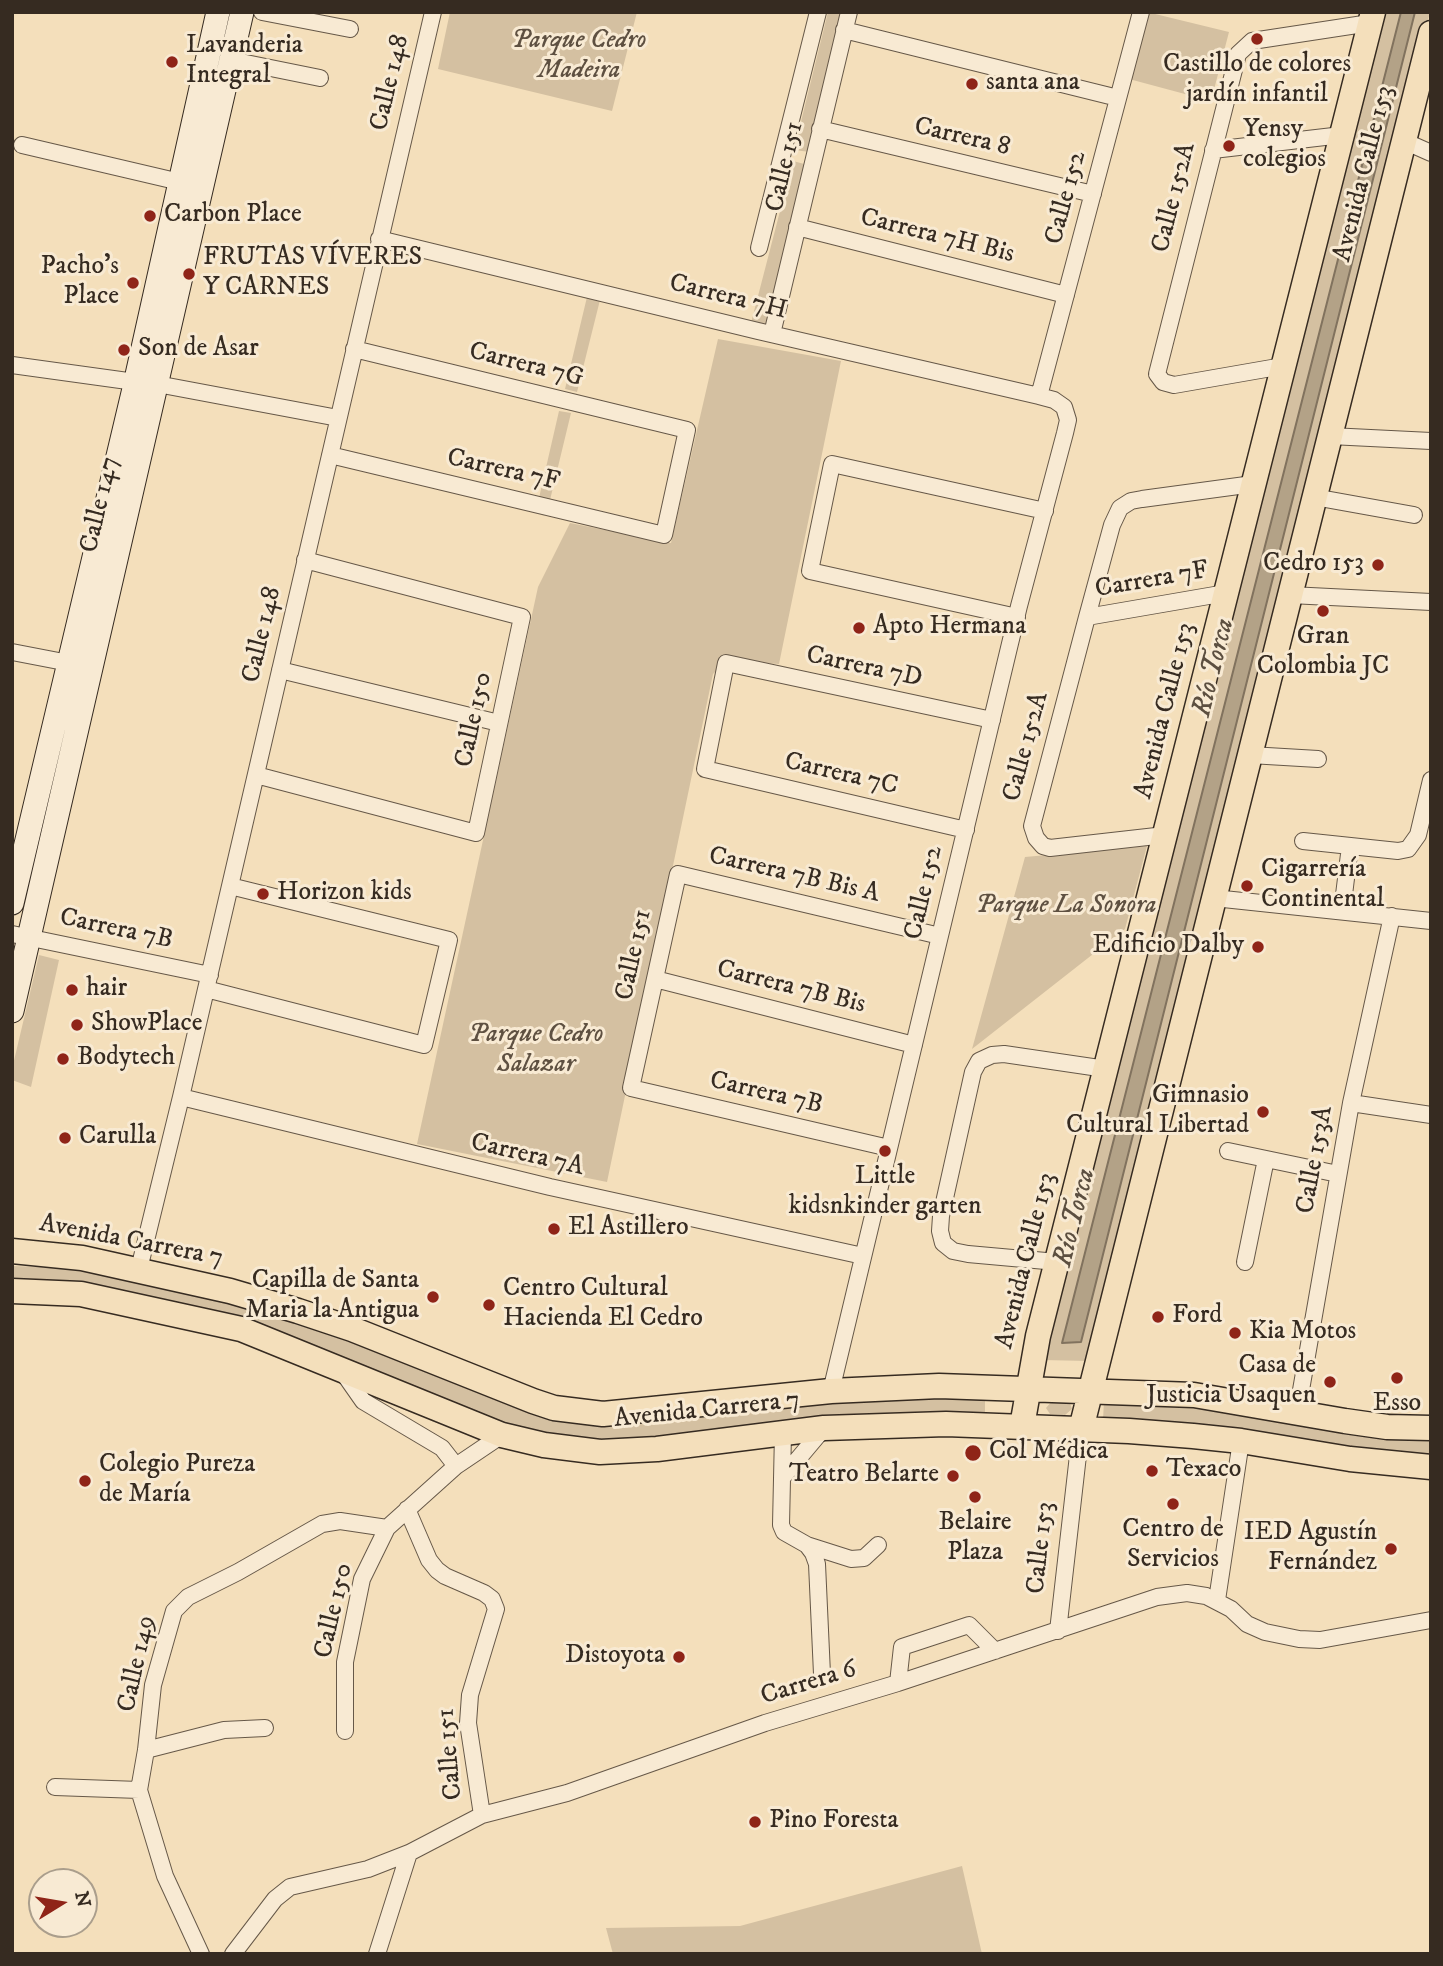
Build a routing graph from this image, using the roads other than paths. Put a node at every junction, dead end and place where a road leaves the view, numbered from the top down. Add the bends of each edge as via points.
1 (218, 12) edge
2 (242, 12) edge
3 (262, 12) edge
4 (433, 12) edge
5 (818, 12) edge
6 (849, 12) edge
7 (1141, 12) edge
8 (1371, 18) edge
9 (350, 29) dead end
10 (844, 30) junction
11 (1431, 33) edge
12 (231, 60) junction
13 (320, 78) dead end
14 (1118, 98) junction
15 (820, 129) junction
16 (1342, 135) junction
17 (1404, 141) junction
18 (22, 145) dead end
19 (784, 150) junction
20 (1213, 150) junction
21 (1431, 153) edge
22 (813, 157) junction
23 (180, 181) junction
24 (1093, 194) junction
25 (797, 227) junction
26 (379, 239) junction
27 (760, 248) dead end
28 (1066, 295) junction
29 (772, 334) junction
30 (354, 349) junction
31 (12, 365) edge
32 (1283, 366) junction
33 (146, 383) junction
34 (1039, 396) junction
35 (1065, 407) joint
36 (338, 418) junction
37 (1330, 436) junction
38 (1431, 441) edge
39 (330, 455) junction
40 (1253, 484) junction
41 (1314, 497) junction
42 (1045, 511) junction
43 (1414, 515) dead end
44 (664, 535) joint
45 (306, 560) junction
46 (1226, 593) junction
47 (1290, 595) junction
48 (1431, 602) edge
49 (1017, 617) junction
50 (1087, 617) junction
51 (12, 652) edge
52 (69, 663) junction
53 (280, 670) junction
54 (992, 720) junction
55 (499, 723) junction
56 (1250, 755) junction
57 (1318, 759) dead end
58 (705, 769) joint
59 (256, 775) junction
60 (1431, 780) edge
61 (966, 830) junction
62 (1165, 835) junction
63 (1303, 841) dead end
64 (1350, 846) junction
65 (678, 874) joint
66 (230, 886) junction
67 (1214, 898) junction
68 (12, 903) edge
69 (1342, 911) junction
70 (1392, 916) junction
71 (1431, 920) edge
72 (21, 936) edge
73 (940, 936) junction
74 (655, 979) junction
75 (208, 982) junction
76 (12, 1011) edge
77 (914, 1045) junction
78 (1106, 1069) junction
79 (631, 1088) joint
80 (181, 1097) junction
81 (1351, 1103) junction
82 (1431, 1115) edge
83 (889, 1148) junction
84 (1228, 1150) dead end
85 (1266, 1159) junction
86 (1338, 1174) junction
87 (12, 1251) edge
88 (863, 1256) junction
89 (1057, 1262) junction
90 (1245, 1262) dead end
91 (139, 1269) junction
92 (12, 1291) edge
93 (341, 1369) junction
94 (1028, 1388) junction
95 (1090, 1390) junction
96 (831, 1391) junction
97 (1297, 1413) junction
98 (1022, 1426) junction
99 (824, 1428) junction
100 (1431, 1428) edge
101 (1080, 1429) junction
102 (783, 1433) junction
103 (502, 1435) junction
104 (1241, 1441) junction
105 (456, 1466) junction
106 (1431, 1467) edge
107 (782, 1478) junction
108 (407, 1509) junction
109 (387, 1528) junction
110 (807, 1545) junction
111 (878, 1545) dead end
112 (1217, 1600) junction
113 (1431, 1620) edge
114 (1058, 1631) junction
115 (995, 1651) junction
116 (822, 1674) dead end
117 (898, 1683) junction
118 (265, 1728) dead end
119 (345, 1731) dead end
120 (146, 1750) junction
121 (55, 1787) dead end
122 (139, 1790) junction
123 (482, 1815) junction
124 (409, 1853) junction
125 (201, 1954) edge
126 (233, 1954) edge
127 (377, 1954) edge

1 - 23 main road, Calle 147
2 - 12 main road, Calle 147
3 - 9 street
4 - 26 street, Calle 148
5 - 19 street, Calle 151
6 - 10 street, Calle 151
7 - 14 street, Calle 152
8 - 16 main road, Avenida Calle 153
8 - 20 street, Calle 152A via 1252,41 1238,54
10 - 14 street
10 - 15 street, Calle 151
11 - 17 main road, Avenida Calle 153
12 - 13 street
12 - 33 main road, Calle 147
14 - 24 street, Calle 152
15 - 22 street, Calle 151
15 - 24 street, Carrera 8
16 - 20 street
16 - 32 main road, Avenida Calle 153
17 - 21 street
17 - 37 main road, Avenida Calle 153
18 - 23 street
19 - 22 street
19 - 27 street, Calle 151
20 - 32 street, Calle 152A via 1157,374 1174,385
22 - 25 street, Calle 151
23 - 33 main road, Calle 147
24 - 28 street, Calle 152
25 - 28 street, Carrera 7H Bis
25 - 29 street, Calle 151
26 - 29 street, Carrera 7H
26 - 30 street, Calle 148
28 - 34 street, Calle 152
29 - 34 street, Carrera 7H
30 - 36 street, Calle 148
30 - 44 street, Carrera 7G via 687,430
31 - 33 street
32 - 40 main road, Avenida Calle 153
33 - 36 street
33 - 52 main road, Calle 147
33 - 72 main road, Calle 147
34 - 35 street, Carrera 7H
35 - 42 street, Calle 152 via 1068,420
36 - 39 street, Calle 148
37 - 38 street
37 - 41 main road, Avenida Calle 153
39 - 44 street, Carrera 7F
39 - 45 street, Calle 148
40 - 46 main road, Avenida Calle 153
40 - 50 street, Calle 152A via 1142,499 1120,508
41 - 43 street
41 - 47 main road, Avenida Calle 153
42 - 49 street, Calle 152
42 - 49 street via 832,464 810,571
45 - 53 street, Calle 148
45 - 55 street, Calle 150 via 522,617
46 - 50 street, Carrera 7F
46 - 62 main road, Avenida Calle 153
47 - 48 street
47 - 56 main road, Avenida Calle 153
49 - 54 street, Calle 152
50 - 62 street, Calle 152A via 1035,812 1035,838 1050,848
51 - 52 street
52 - 68 main road, Calle 147
53 - 55 street
53 - 59 street, Calle 148
54 - 58 street, Carrera 7D via 726,663
54 - 61 street, Calle 152
55 - 59 street, Calle 150 via 476,833
56 - 57 street
56 - 67 main road, Avenida Calle 153
58 - 61 street, Carrera 7C
59 - 66 street, Calle 148
60 - 64 street via 1418,835 1408,849
61 - 73 street, Calle 152
62 - 78 main road, Avenida Calle 153
63 - 64 street
64 - 69 street
65 - 73 street, Carrera 7B Bis A
65 - 74 street, Calle 151
66 - 75 street, Calle 148
66 - 75 street, Carrera 7B via 449,940 424,1045
67 - 69 street
67 - 95 main road, Avenida Calle 153
69 - 70 street
70 - 71 street
70 - 81 street, Calle 153A
72 - 75 street, Carrera 7B
72 - 76 main road, Calle 147
73 - 77 street, Calle 152
74 - 77 street, Carrera 7B Bis
74 - 79 street, Calle 151
75 - 80 street, Calle 148
77 - 83 street, Calle 152
78 - 89 main road, Avenida Calle 153
78 - 89 street via 1004,1054 979,1061 973,1072 941,1216 943,1243 968,1254
79 - 83 street, Carrera 7B
80 - 88 street, Carrera 7A via 550,1187
80 - 91 street, Calle 148
81 - 82 street
81 - 86 street, Calle 153A
83 - 88 street, Calle 152
84 - 85 street
85 - 86 street
85 - 90 street
86 - 97 street, Calle 153A
87 - 91 main road, Avenida Carrera 7 via 61,1254
88 - 96 street, Calle 152
89 - 94 main road, Avenida Calle 153
91 - 96 main road, Avenida Carrera 7 via 298,1311 554,1408 628,1413
92 - 93 main road, Avenida Carrera 7 via 81,1294 222,1325
93 - 103 main road, Avenida Carrera 7
93 - 105 street via 363,1401 442,1448
94 - 95 main road, Avenida Carrera 7
94 - 96 main road, Avenida Carrera 7
94 - 98 main road, Avenida Calle 153
95 - 97 main road, Avenida Carrera 7 via 1194,1395
95 - 101 main road, Avenida Calle 153
97 - 100 main road, Avenida Carrera 7 via 1387,1427
98 - 99 main road, Avenida Carrera 7
98 - 101 main road, Avenida Carrera 7
99 - 102 main road, Avenida Carrera 7
99 - 107 street
101 - 104 main road, Avenida Carrera 7
101 - 114 street, Calle 153
102 - 103 main road, Avenida Carrera 7 via 600,1452
102 - 107 street
103 - 105 street, Calle 150
104 - 106 main road, Avenida Carrera 7 via 1350,1460
104 - 112 street
105 - 108 street, Calle 150
107 - 110 street via 781,1525 784,1532
108 - 109 street, Calle 150
108 - 123 street, Calle 151 via 437,1570 484,1592 496,1609 470,1695 468,1723
109 - 119 street, Calle 150 via 362,1579 345,1662
109 - 120 street, Calle 149 via 340,1521 322,1524 183,1601 171,1618 153,1685
110 - 111 street via 851,1559 864,1558
110 - 116 street via 817,1564
112 - 113 street, Carrera 6 via 1247,1625 1299,1639 1320,1640
112 - 114 street, Carrera 6 via 1187,1593 1157,1597
114 - 115 street, Carrera 6
115 - 117 street, Carrera 6
115 - 117 street via 969,1625 902,1647
117 - 123 street, Carrera 6 via 765,1723 568,1793
118 - 120 street via 224,1730
120 - 122 street, Calle 149
121 - 122 street
122 - 125 street, Calle 149 via 164,1876
123 - 124 street, Carrera 6
124 - 126 street, Carrera 6 via 368,1869 290,1887 275,1899
124 - 127 street

